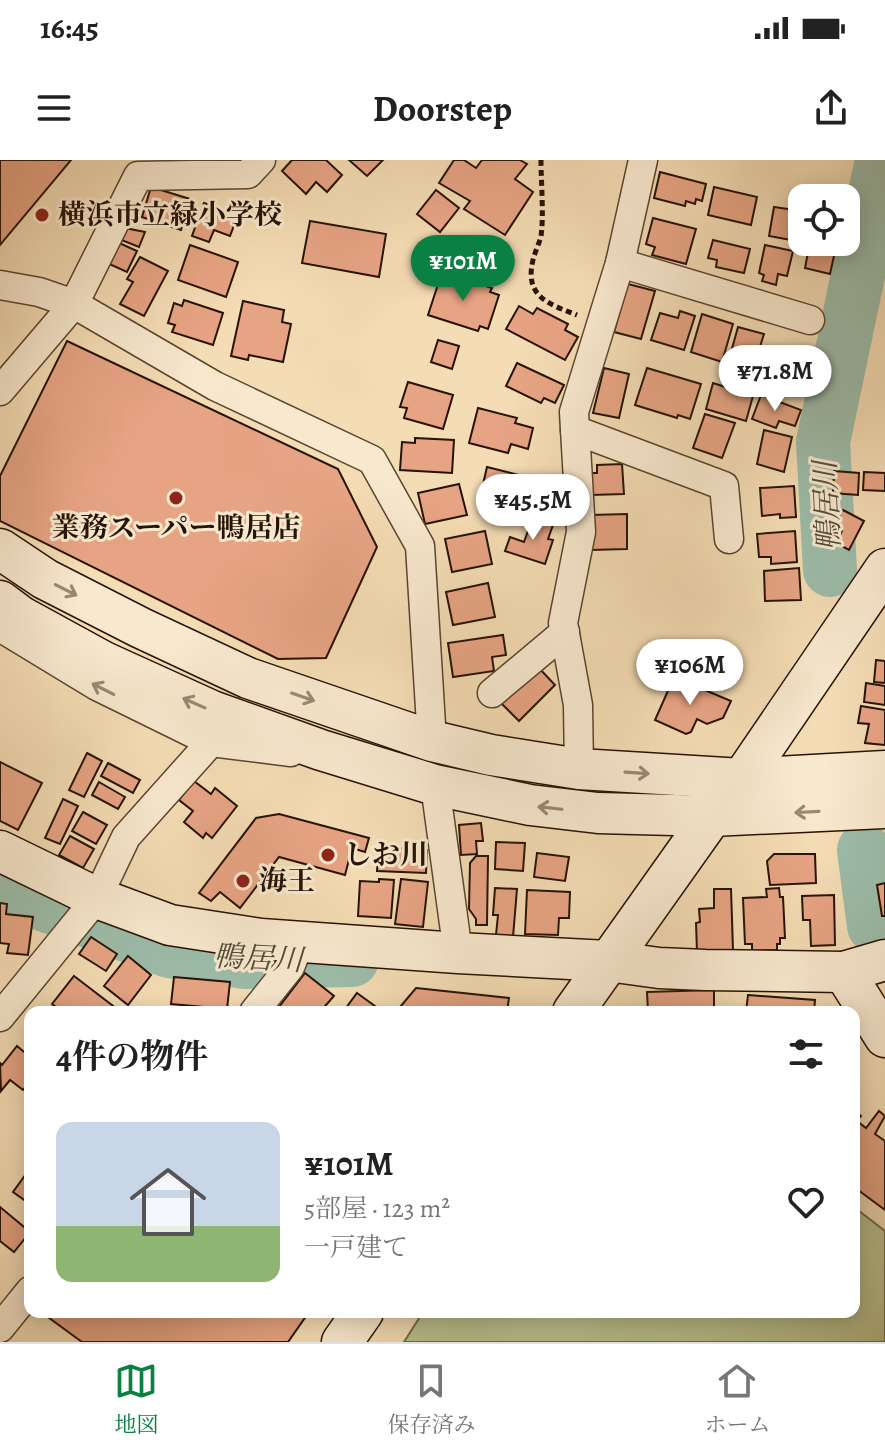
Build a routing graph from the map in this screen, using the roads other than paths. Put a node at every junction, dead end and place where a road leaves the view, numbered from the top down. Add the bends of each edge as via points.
1 (261, 160) edge
2 (643, 160) edge
3 (620, 263) junction
4 (0, 285) edge
5 (74, 304) junction
6 (810, 320) dead end
7 (0, 391) edge
8 (575, 430) junction
9 (729, 539) dead end
10 (0, 549) edge
11 (885, 569) edge
12 (0, 601) edge
13 (0, 627) edge
14 (565, 632) junction
15 (492, 693) dead end
16 (432, 741) junction
17 (211, 742) junction
18 (306, 745) junction
19 (579, 769) junction
20 (885, 771) edge
21 (742, 779) junction
22 (435, 785) junction
23 (885, 808) edge
24 (712, 816) junction
25 (0, 851) edge
26 (97, 898) junction
27 (300, 942) junction
28 (458, 953) junction
29 (885, 960) edge
30 (608, 961) junction
31 (844, 972) junction
32 (259, 1006) edge
33 (577, 1006) edge
34 (0, 1017) edge
35 (885, 1037) edge
36 (24, 1298) edge
37 (359, 1318) edge
38 (0, 1328) edge
39 (342, 1342) edge

1 - 5 street via 248,174 138,176
2 - 3 street
3 - 6 street
3 - 8 street via 574,412
4 - 5 street
5 - 7 street
5 - 16 street via 215,386 372,460 420,546
8 - 9 street via 724,486
8 - 14 street via 581,532
10 -> 16 street via 45,579 248,678
11 - 21 street
18 -> 12 street via 212,711 104,662
17 -> 13 street via 97,686
14 - 15 street
14 - 19 street via 578,705
16 - 19 street
17 - 18 street via 290,752
17 - 26 street via 126,837
18 - 22 street
19 -> 21 street
20 - 21 street
21 - 24 street
24 -> 22 street via 598,813
22 - 28 street
23 -> 24 street
24 - 30 street
25 - 26 street
26 - 27 street via 170,925
26 - 34 street
27 - 28 street
27 - 32 street via 290,967
28 - 30 street
29 - 31 street
30 - 31 street via 659,968
30 - 33 street
31 - 35 street
36 - 38 street
37 - 39 street

